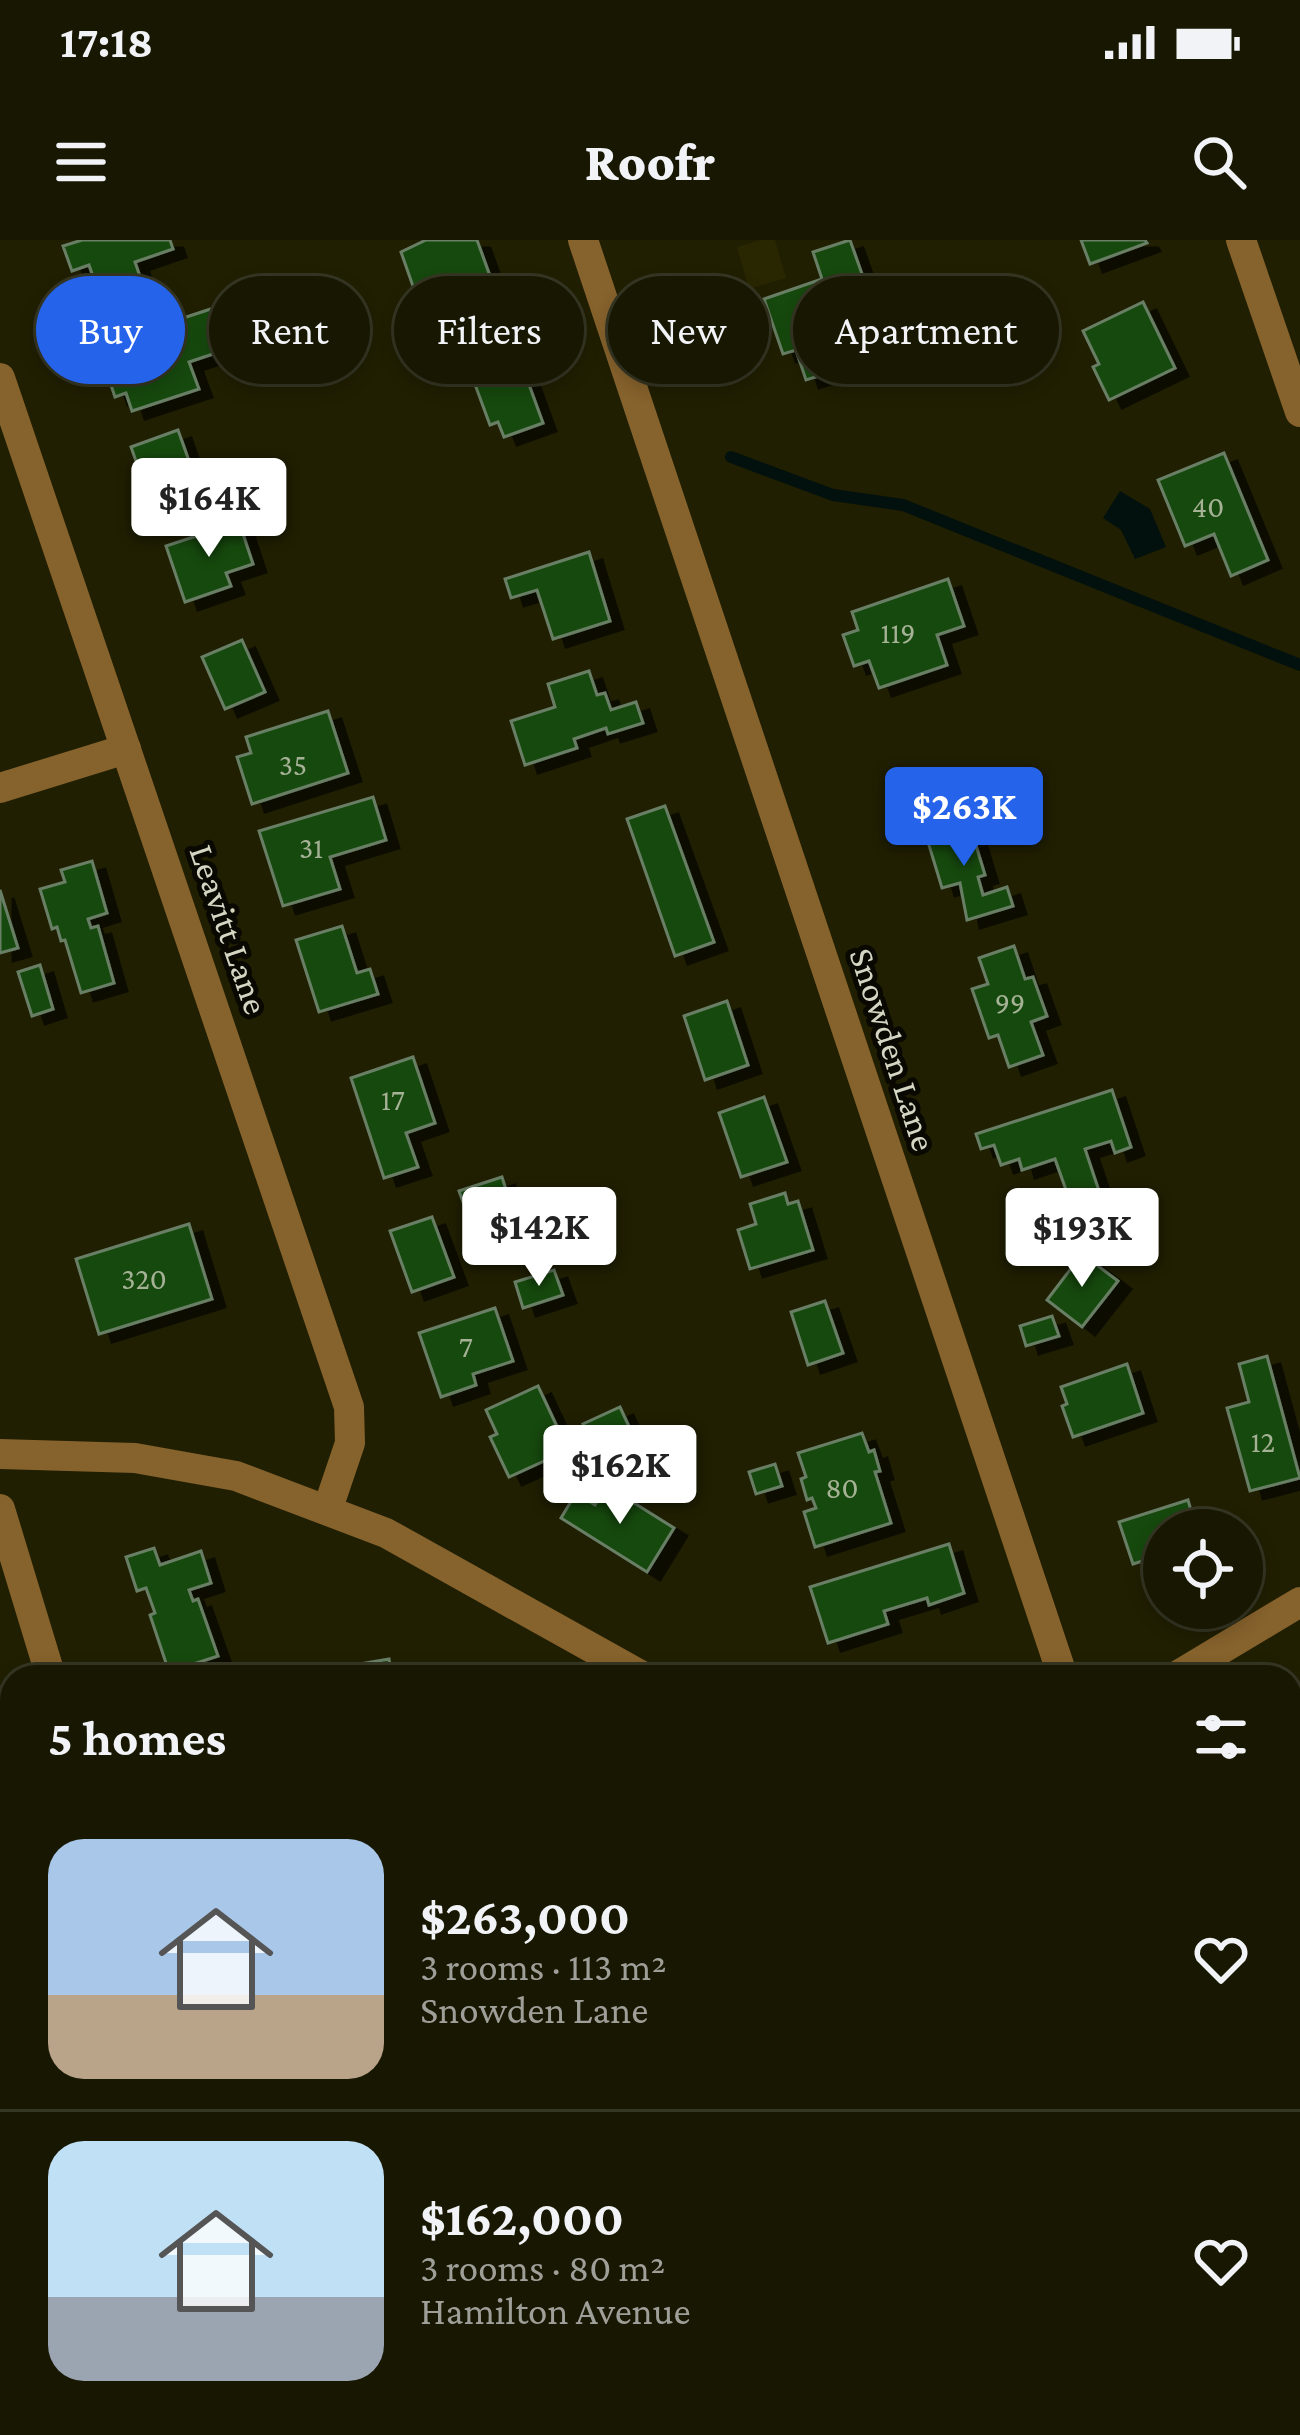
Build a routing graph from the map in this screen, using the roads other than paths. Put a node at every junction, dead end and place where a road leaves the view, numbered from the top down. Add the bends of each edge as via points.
1 (583, 240) edge
2 (1241, 240) edge
3 (0, 378) edge
4 (1300, 412) edge
5 (127, 749) junction
6 (0, 788) edge
7 (0, 1454) edge
8 (328, 1508) junction
9 (0, 1509) edge
10 (1300, 1602) edge
11 (47, 1665) edge
12 (623, 1665) edge
13 (1059, 1665) edge
14 (1194, 1665) edge

1 - 13 street, Snowden Lane
2 - 4 street
3 - 5 street, Leavitt Lane
5 - 6 street
5 - 8 street, Leavitt Lane via 349,1407 350,1443
7 - 8 street via 135,1458 236,1476
8 - 12 street
9 - 11 street
10 - 14 street

